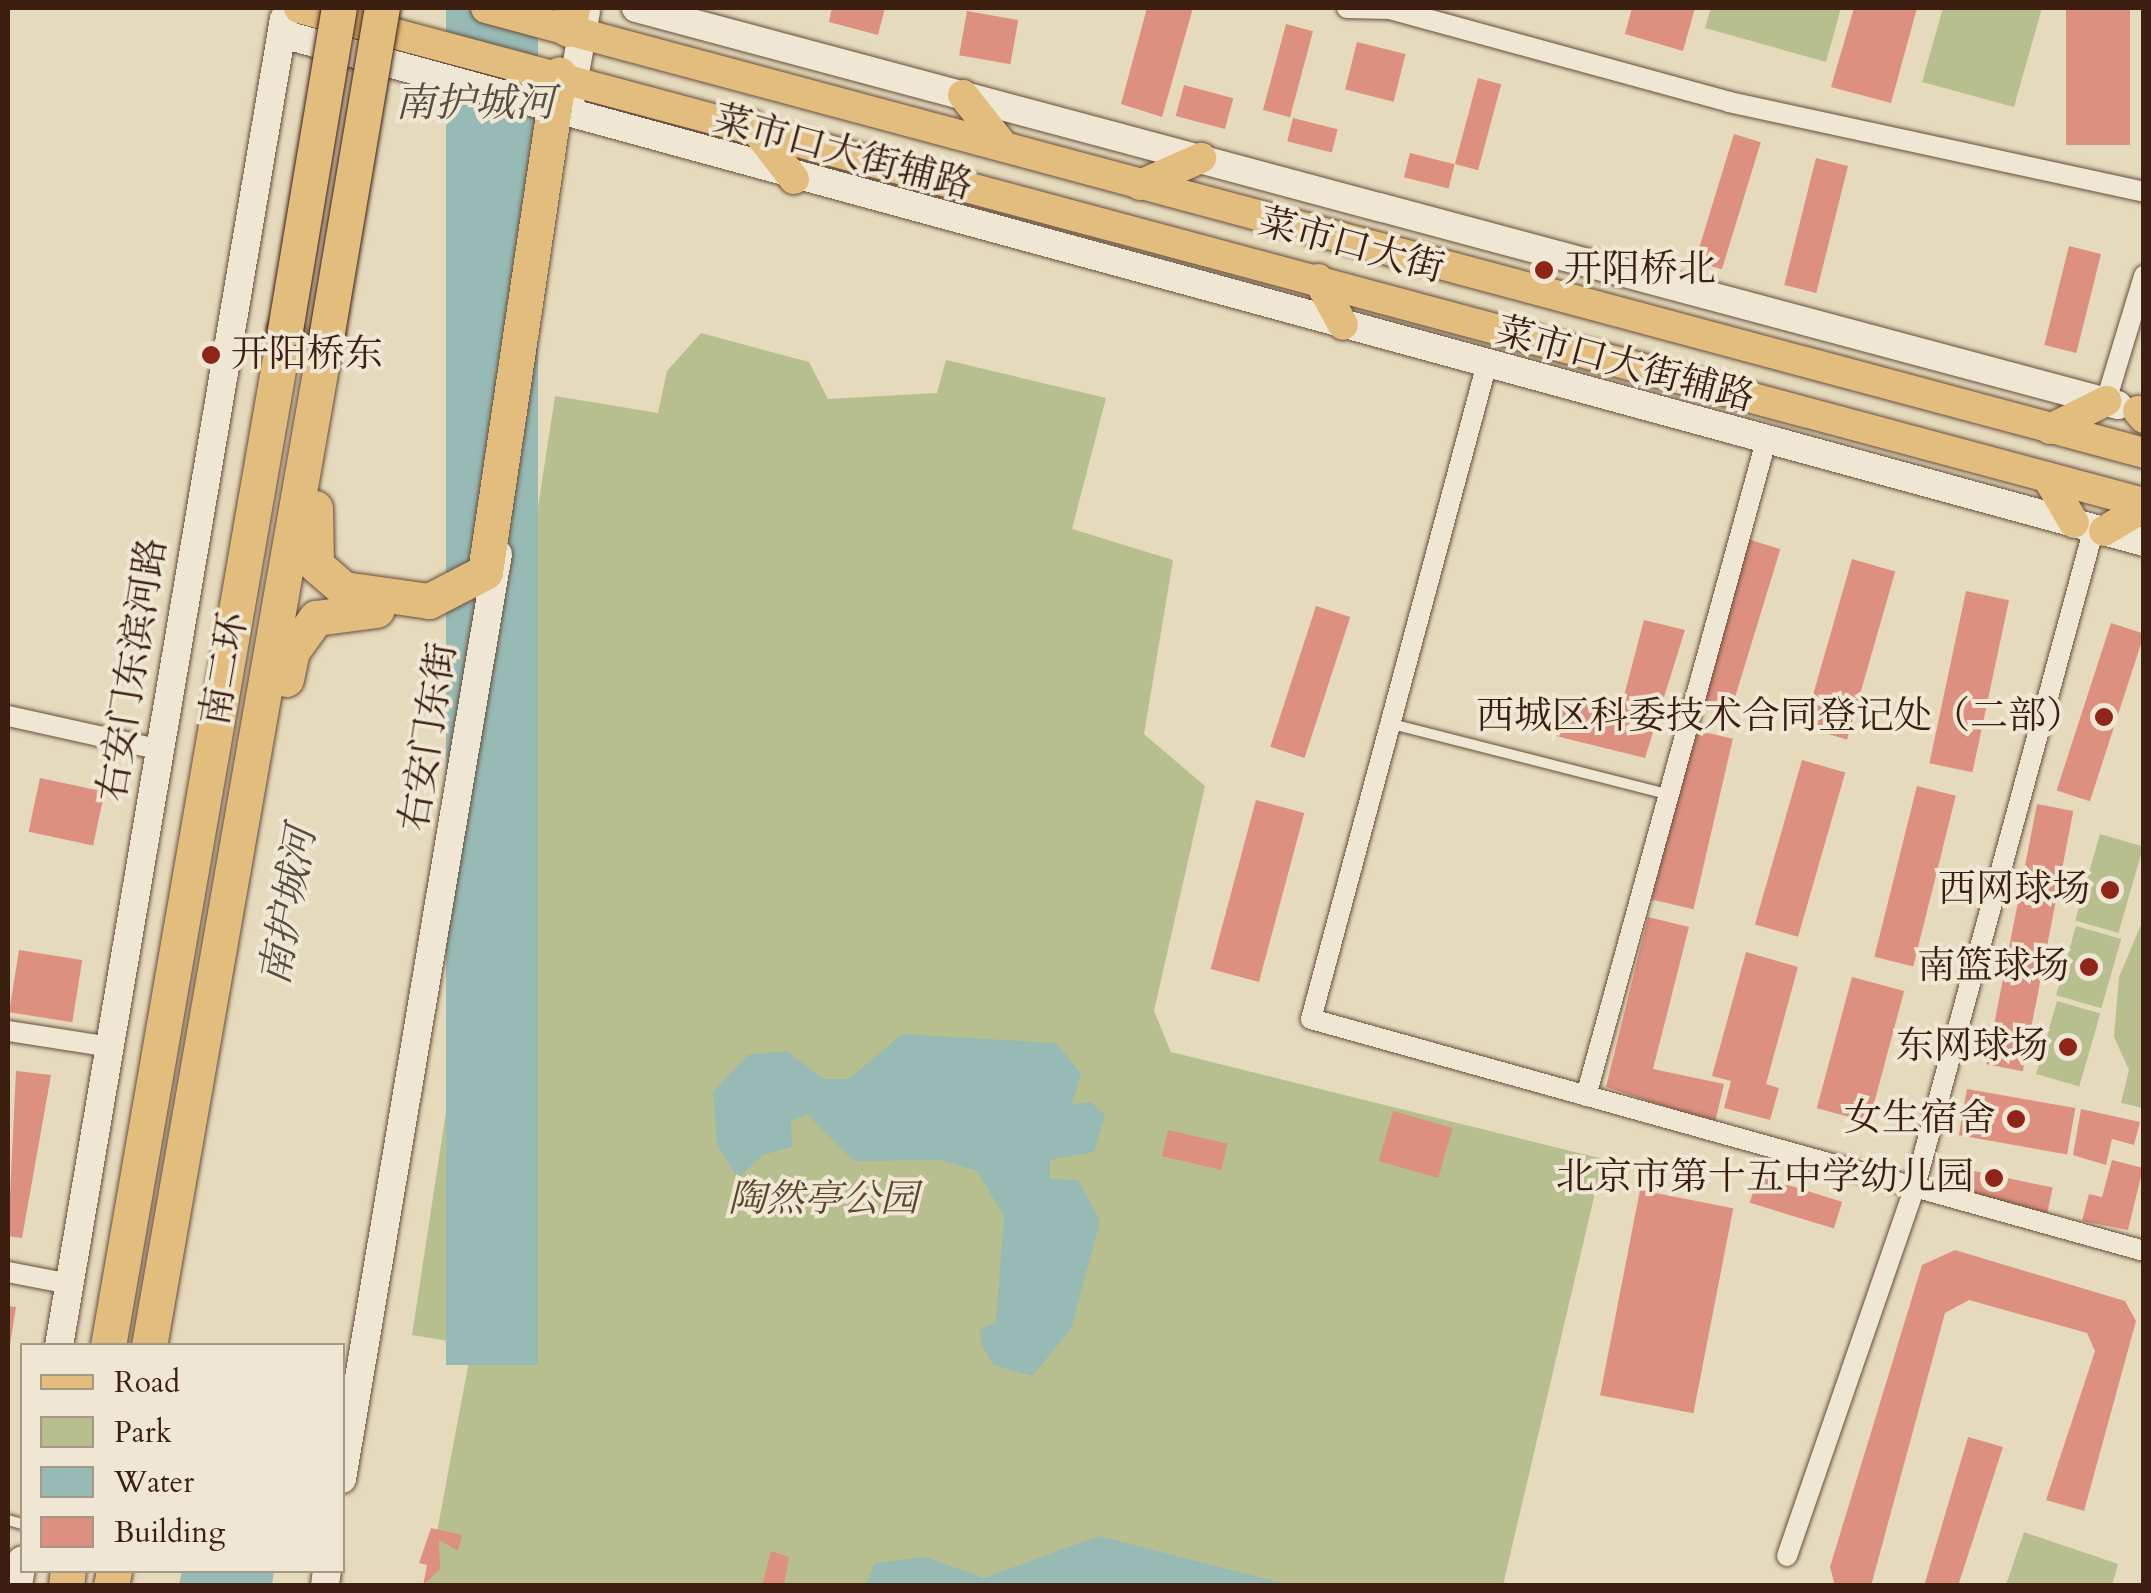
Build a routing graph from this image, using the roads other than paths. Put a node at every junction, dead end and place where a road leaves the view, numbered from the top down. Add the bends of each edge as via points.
1 (299, 8) edge
2 (339, 8) edge
3 (486, 8) edge
4 (636, 8) edge
5 (1348, 8) edge
6 (388, 19) edge
7 (571, 20) edge
8 (284, 21) edge
9 (557, 74) junction
10 (963, 95) junction
11 (550, 110) junction
12 (753, 126) junction
13 (1004, 147) junction
14 (1200, 158) junction
15 (794, 179) junction
16 (1140, 185) junction
17 (2144, 192) edge
18 (2144, 276) edge
19 (1318, 279) junction
20 (1343, 325) junction
21 (1486, 367) junction
22 (316, 395) junction
23 (2106, 401) junction
24 (2142, 414) edge
25 (2050, 430) junction
26 (1766, 442) junction
27 (2144, 452) edge
28 (2047, 477) junction
29 (2144, 505) edge
30 (2091, 527) junction
31 (2144, 542) edge
32 (326, 596) junction
33 (491, 598) junction
34 (454, 605) junction
35 (8, 716) edge
36 (1392, 724) junction
37 (157, 749) junction
38 (1666, 794) junction
39 (240, 832) junction
40 (8, 1030) edge
41 (110, 1046) junction
42 (1586, 1096) junction
43 (1914, 1190) junction
44 (2144, 1250) edge
45 (8, 1272) edge
46 (70, 1284) junction
47 (60, 1343) edge
48 (109, 1343) edge
49 (150, 1343) edge
50 (345, 1461) edge
51 (1788, 1556) dead end

1 - 6 main road, 菜市口大街
2 - 48 highway, 南二环, bridge
3 - 7 main road, 菜市口大街
4 - 10 street
5 - 17 street via 1390,9 1729,102
6 - 9 main road, 菜市口大街
6 - 22 highway, 南二环, bridge
7 - 9 street
7 - 13 main road, 菜市口大街
8 - 11 street, 菜市口大街辅路 via 390,65
8 - 37 street, 右安门东滨河路
9 - 11 highway
9 - 12 main road, 菜市口大街
10 - 13 main road
10 - 14 street
11 - 15 street, 菜市口大街辅路
11 - 33 street, 右安门东街
11 - 34 highway via 485,572
12 - 15 main road
12 - 19 main road, 菜市口大街
13 - 16 main road, 菜市口大街
14 - 16 main road
14 - 23 street
15 - 20 street, 菜市口大街辅路
16 - 25 main road, 菜市口大街
18 - 23 street
19 - 20 main road
19 - 28 main road, 菜市口大街
20 - 21 street, 菜市口大街辅路
21 - 26 street, 菜市口大街辅路
21 - 36 street
22 - 32 highway via 326,433 310,542
22 - 39 highway, 南二环
23 - 24 street
23 - 25 main road
25 - 27 main road, 菜市口大街
26 - 30 street, 菜市口大街辅路
26 - 38 street
28 - 29 main road, 菜市口大街
28 - 30 main road
29 - 30 main road
30 - 31 street, 菜市口大街辅路
30 - 43 street
32 - 34 highway
32 - 39 highway via 292,651 267,777
33 - 34 highway
33 - 50 street, 右安门东街
35 - 37 street
36 - 38 lane
36 - 42 street via 1312,1019
37 - 41 street, 右安门东滨河路
38 - 42 street
39 - 49 highway, 南二环
40 - 41 street
41 - 46 street, 右安门东滨河路
42 - 43 street
43 - 44 street
43 - 51 street
45 - 46 street
46 - 47 street, 右安门东滨河路

